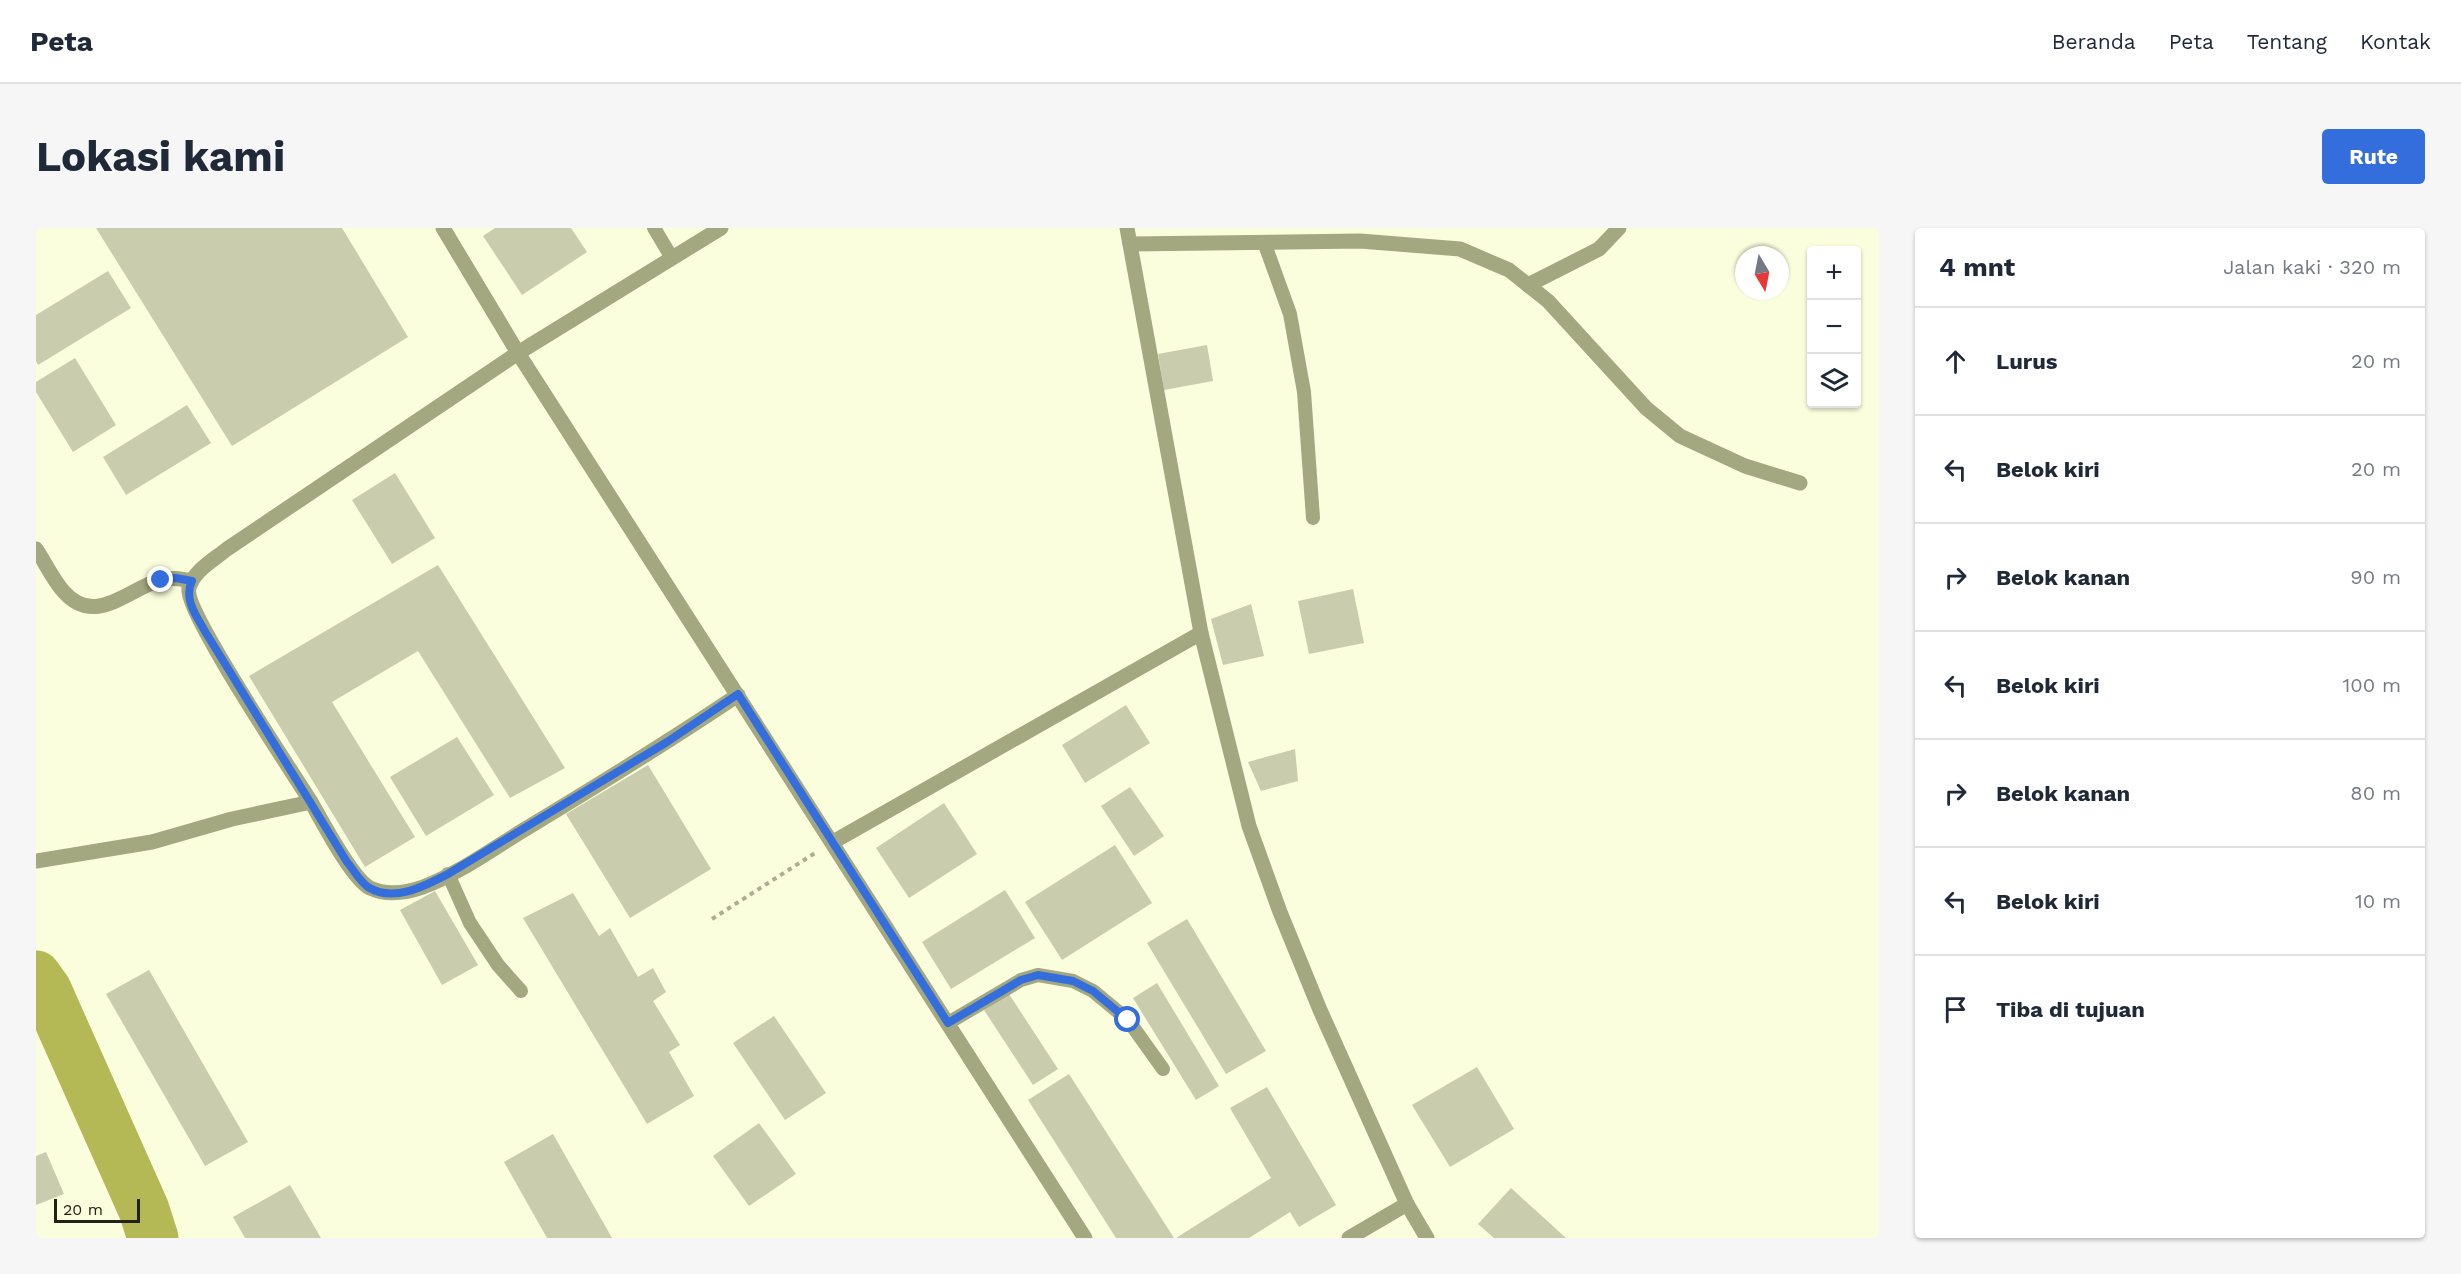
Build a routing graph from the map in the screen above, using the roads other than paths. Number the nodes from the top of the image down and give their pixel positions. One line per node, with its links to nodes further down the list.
1 (443, 228): 10 (street)
2 (654, 228): 8 (lane)
3 (721, 228): 8 (street)
4 (1127, 228): 7 (street)
5 (1619, 228): 9 (street)
6 (1264, 242): 7 (street); 9 (street); 12 (lane)
7 (1130, 244): 15 (street)
8 (672, 258): 10 (street)
9 (1528, 285): 11 (street)
10 (518, 353): 14 (street); 16 (street)
11 (1800, 483)
12 (1313, 518)
13 (36, 549): 14 (street)
14 (192, 581): 17 (street)
15 (1201, 633): 18 (street); 24 (street)
16 (738, 694): 18 (street); 20 (street)
17 (311, 802): 19 (street); 20 (street)
18 (833, 842): 22 (street)
19 (36, 861)
20 (448, 874): 21 (lane)
21 (521, 991)
22 (948, 1023): 23 (lane); 25 (street)
23 (1163, 1069)
24 (1407, 1204): 26 (street); 27 (street)
25 (1086, 1238)
26 (1348, 1238)
27 (1427, 1238)

